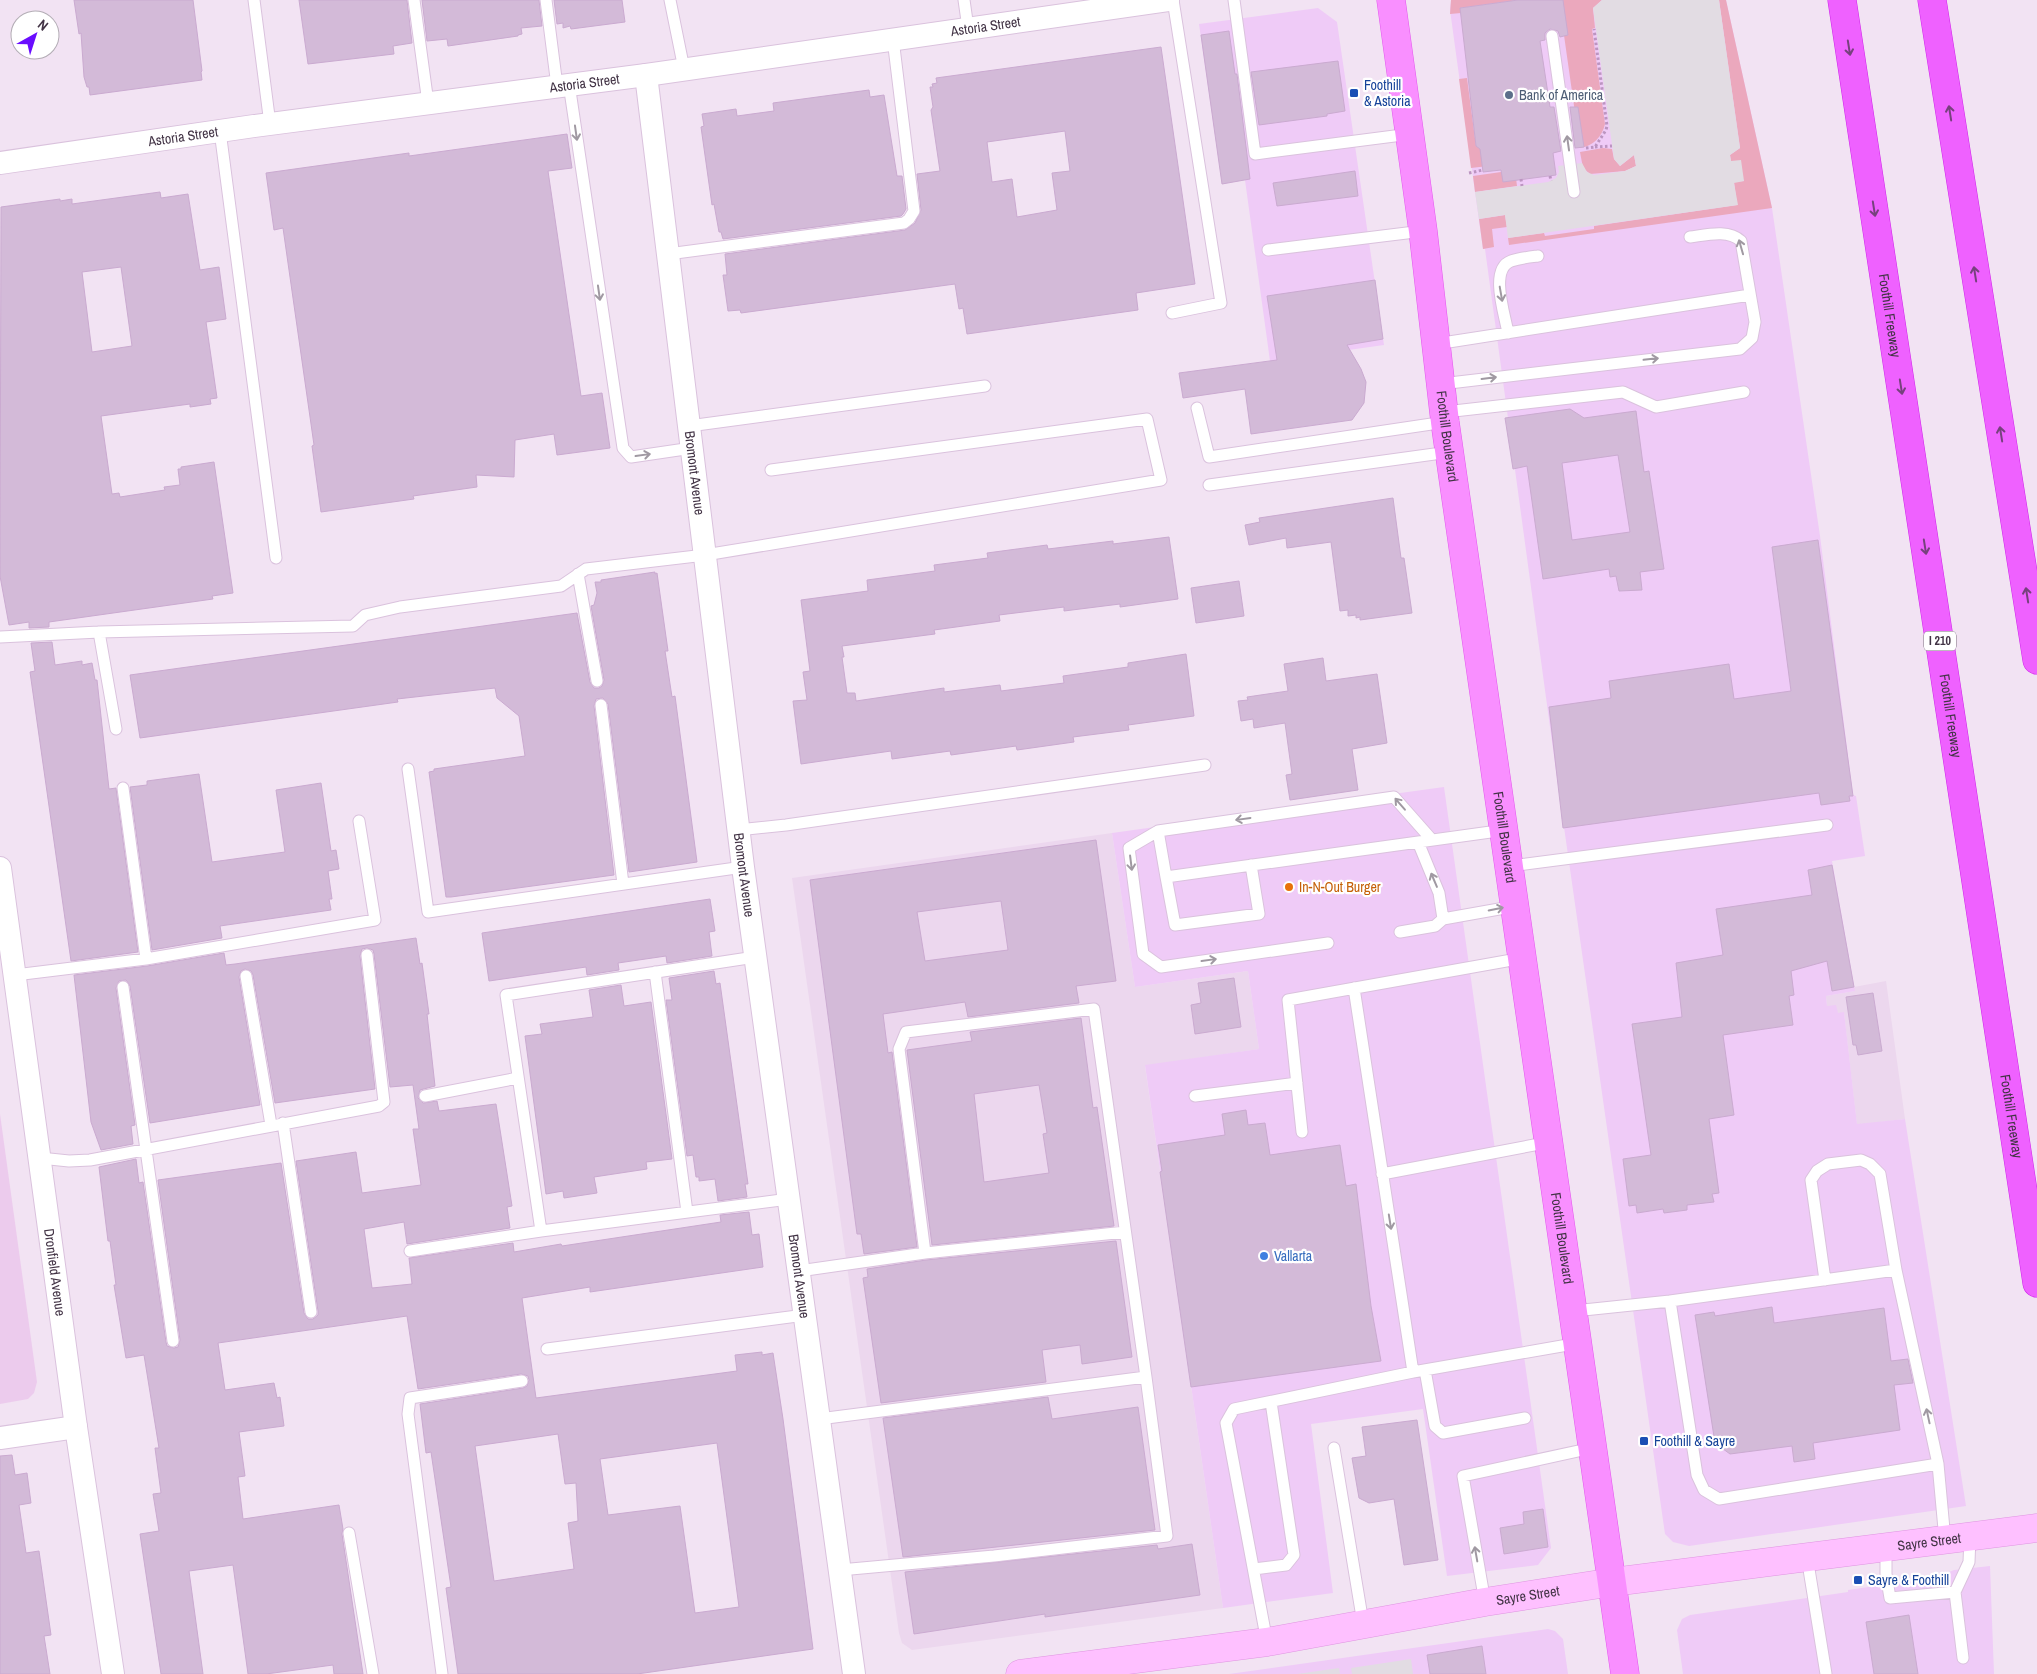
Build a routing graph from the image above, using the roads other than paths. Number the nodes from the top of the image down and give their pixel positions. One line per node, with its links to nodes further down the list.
1 (254, 0): 19 (lane)
2 (414, 0): 18 (lane)
3 (546, 0): 17 (lane)
4 (670, 0): 15 (lane)
5 (964, 0): 12 (lane)
6 (1168, 0): 12 (street, Astoria Street)
7 (1173, 0): 30 (lane)
8 (1234, 0): 21 (lane)
9 (1391, 0): 21 (main road, Foothill Boulevard)
10 (1842, 0): 101 (highway, Foothill Freeway / I 210, one-way to 101)
11 (1932, 0): 48 (highway, one-way to 11)
12 (968, 28): 14 (street, Astoria Street)
13 (1552, 36): 23 (lane, one-way to 13)
14 (893, 39): 15 (street, Astoria Street); 27 (lane)
15 (684, 69): 16 (street, Astoria Street)
16 (646, 74): 17 (street, Astoria Street); 27 (street, Bromont Avenue)
17 (563, 85): 18 (street, Astoria Street); 39 (lane, one-way to 39)
18 (428, 103): 19 (street, Astoria Street)
19 (270, 124): 20 (street, Astoria Street)
20 (220, 131): 22 (street, Astoria Street); 44 (lane)
21 (1410, 134): 24 (main road, Foothill Boulevard)
22 (0, 163)
23 (1574, 192)
24 (1423, 231): 26 (lane); 32 (main road, Foothill Boulevard)
25 (1690, 237): 29 (lane, one-way to 25)
26 (1268, 250)
27 (668, 254): 38 (street, Bromont Avenue)
28 (1538, 256): 31 (lane, one-way to 31)
29 (1750, 295): 31 (lane); 33 (lane, one-way to 29)
30 (1172, 312)
31 (1508, 333): 32 (lane)
32 (1435, 344): 33 (main road, Foothill Boulevard)
33 (1441, 384): 37 (main road, Foothill Boulevard)
34 (985, 386): 38 (lane)
35 (1744, 392): 37 (lane)
36 (1197, 408): 37 (lane)
37 (1445, 417): 40 (main road, Foothill Boulevard)
38 (689, 426): 39 (street, Bromont Avenue)
39 (692, 448): 43 (street, Bromont Avenue)
40 (1449, 452): 42 (lane); 58 (main road, Foothill Boulevard)
41 (771, 470): 43 (lane)
42 (1209, 485)
43 (705, 555): 45 (lane); 57 (street, Bromont Avenue)
44 (276, 558)
45 (578, 574): 46 (lane); 49 (lane)
46 (100, 632): 47 (lane); 51 (lane)
47 (0, 637)
48 (2037, 660)
49 (597, 681)
50 (601, 705): 67 (lane)
51 (116, 729)
52 (1205, 765): 57 (lane)
53 (408, 769): 67 (lane)
54 (123, 788): 75 (lane)
55 (359, 821): 75 (lane)
56 (1827, 825): 63 (lane)
57 (738, 830): 64 (street, Bromont Avenue)
58 (1505, 830): 60 (lane); 63 (main road, Foothill Boulevard)
59 (1158, 831): 60 (lane, one-way to 59); 66 (lane); 71 (lane, one-way to 71)
60 (1432, 840): 61 (lane)
61 (1418, 842): 62 (lane); 69 (lane, one-way to 61)
62 (1251, 865): 66 (lane); 66 (lane)
63 (1510, 866): 68 (main road, Foothill Boulevard)
64 (743, 867): 67 (lane); 73 (street, Bromont Avenue)
65 (0, 868): 77 (street, Dronfield Avenue)
66 (1166, 877)
67 (623, 884)
68 (1516, 906): 69 (lane, one-way to 68); 74 (main road, Foothill Boulevard)
69 (1443, 919): 70 (lane)
70 (1400, 932)
71 (1328, 942)
72 (367, 955): 85 (lane)
73 (755, 957): 76 (lane); 92 (street, Bromont Avenue)
74 (1523, 958): 80 (lane); 88 (main road, Foothill Boulevard)
75 (146, 959): 77 (lane)
76 (655, 972): 81 (lane); 93 (lane)
77 (15, 975): 90 (street, Dronfield Avenue)
78 (246, 976): 86 (lane)
79 (123, 987): 89 (lane)
80 (1354, 988): 82 (lane); 91 (lane)
81 (518, 1078): 83 (lane); 94 (lane)
82 (1296, 1083): 84 (lane); 87 (lane)
83 (425, 1096)
84 (1194, 1096)
85 (283, 1123): 86 (lane); 104 (lane)
86 (271, 1125): 89 (lane)
87 (1302, 1132)
88 (1550, 1142): 91 (lane); 103 (main road, Foothill Boulevard)
89 (147, 1150): 90 (lane); 106 (lane)
90 (40, 1158): 116 (street, Dronfield Avenue)
91 (1382, 1174): 110 (lane, one-way to 110)
92 (788, 1198): 93 (lane); 99 (street, Bromont Avenue)
93 (687, 1212): 94 (lane)
94 (540, 1231): 96 (lane)
95 (1125, 1232): 97 (lane); 97 (lane); 111 (lane)
96 (410, 1251)
97 (925, 1253): 99 (lane)
98 (1896, 1270): 100 (lane); 100 (lane); 120 (lane, one-way to 98)
99 (799, 1271): 105 (street, Bromont Avenue)
100 (1825, 1280): 102 (lane)
101 (2037, 1283)
102 (1670, 1301): 103 (lane); 120 (lane)
103 (1574, 1311): 107 (main road, Foothill Boulevard)
104 (311, 1312)
105 (805, 1315): 108 (lane); 115 (street, Bromont Avenue)
106 (173, 1341)
107 (1579, 1343): 109 (lane); 119 (main road, Foothill Boulevard)
108 (547, 1350)
109 (1425, 1370): 110 (lane); 114 (lane)
110 (1413, 1372): 113 (lane)
111 (1146, 1377): 115 (lane); 127 (lane)
112 (522, 1381): 136 (lane)
113 (1270, 1402): 126 (lane); 126 (lane)
114 (1525, 1418)
115 (819, 1419): 127 (street, Bromont Avenue)
116 (76, 1427): 117 (street); 134 (street, Dronfield Avenue)
117 (0, 1438)
118 (1334, 1448): 131 (lane)
119 (1594, 1448): 128 (main road, Foothill Boulevard); 130 (lane, one-way to 119)
120 (1938, 1464): 123 (lane)
121 (2025, 1530): 123 (street, Sayre Street)
122 (349, 1533): 135 (lane)
123 (1958, 1539): 124 (street, Sayre Street); 129 (lane)
124 (1886, 1548): 125 (street, Sayre Street); 129 (lane)
125 (1807, 1557): 128 (street, Sayre Street); 140 (lane)
126 (1254, 1569): 132 (lane)
127 (840, 1570): 137 (street, Bromont Avenue)
128 (1613, 1582): 130 (street, Sayre Street); 139 (main road, Foothill Boulevard)
129 (1955, 1592): 133 (lane)
130 (1485, 1602): 131 (street, Sayre Street)
131 (1363, 1623): 132 (street, Sayre Street)
132 (1267, 1642): 138 (street, Sayre Street)
133 (1963, 1658)
134 (113, 1674)
135 (373, 1674)
136 (442, 1674)
137 (854, 1674)
138 (1020, 1674)
139 (1626, 1674)
140 (1826, 1674)

